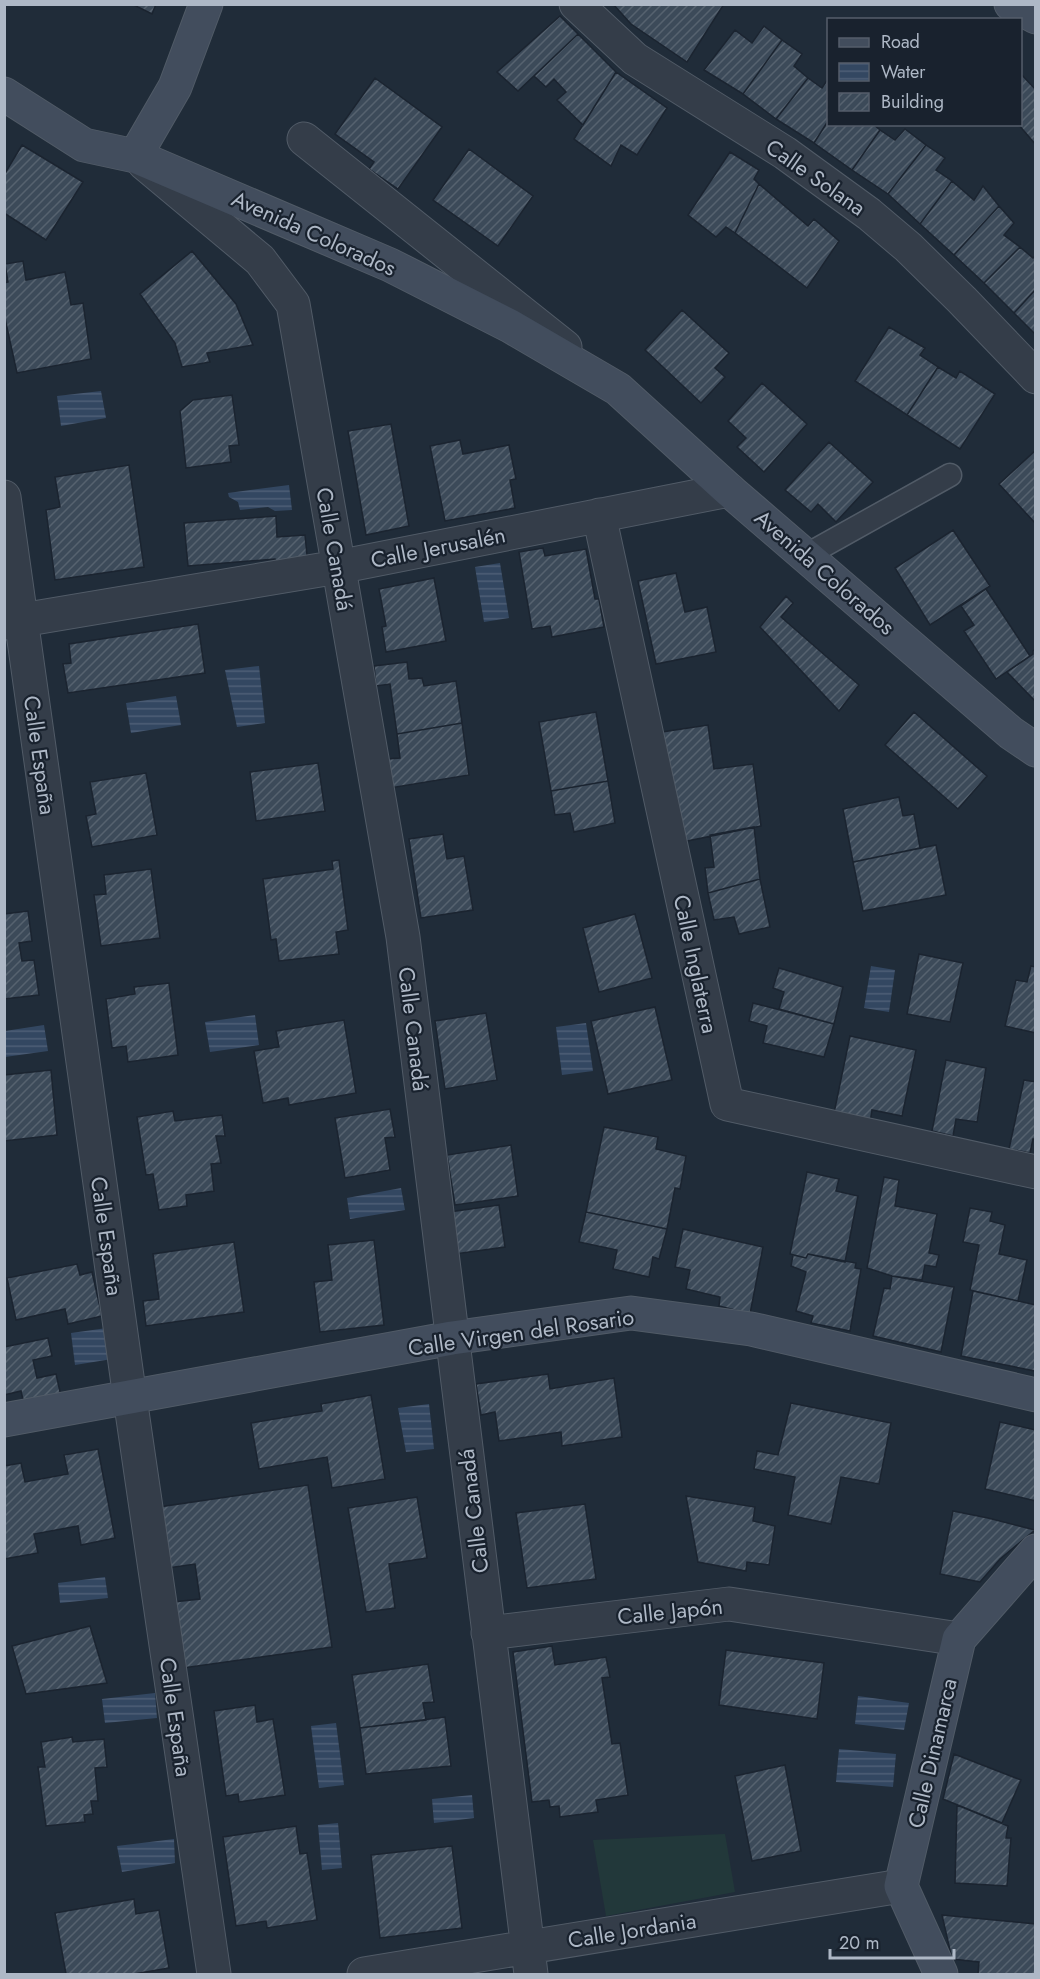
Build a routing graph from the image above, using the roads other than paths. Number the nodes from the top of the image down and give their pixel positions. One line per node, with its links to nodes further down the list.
1 (206, 4): 7 (street)
2 (576, 4): 8 (street, Calle Solana)
3 (1011, 4): 4 (street)
4 (1035, 17)
5 (4, 94): 7 (street, Avenida Colorados)
6 (304, 139): 9 (street, Avenida Colorados)
7 (135, 156): 9 (street, Avenida Colorados); 15 (street, Calle Canadá)
8 (1035, 377)
9 (618, 389): 11 (street, Avenida Colorados)
10 (950, 475): 14 (lane)
11 (729, 490): 13 (street, Calle Jerusalén); 14 (street, Avenida Colorados)
12 (4, 497): 16 (street, Calle España)
13 (599, 515): 15 (street, Calle Jerusalén); 18 (street, Calle Inglaterra)
14 (805, 556): 17 (street, Avenida Colorados)
15 (338, 567): 16 (street, Calle Jerusalén); 19 (street, Calle Canadá)
16 (13, 622): 21 (street, Calle España)
17 (1035, 750)
18 (1035, 1172)
19 (452, 1338): 20 (street, Calle Virgen del Rosario); 21 (street, Calle Virgen del Rosario); 24 (street, Calle Canadá)
20 (1035, 1395)
21 (130, 1398): 22 (street, Calle Virgen del Rosario); 28 (street, Calle España)
22 (4, 1420)
23 (1035, 1551): 25 (street, Calle Dinamarca)
24 (488, 1633): 25 (street, Calle Japón); 27 (street, Calle Canadá)
25 (959, 1639): 26 (street, Calle Dinamarca)
26 (901, 1886): 27 (street, Calle Jordania); 30 (street)
27 (529, 1961): 29 (street, Calle Jordania)
28 (214, 1974)
29 (364, 1974)
30 (941, 1974)

